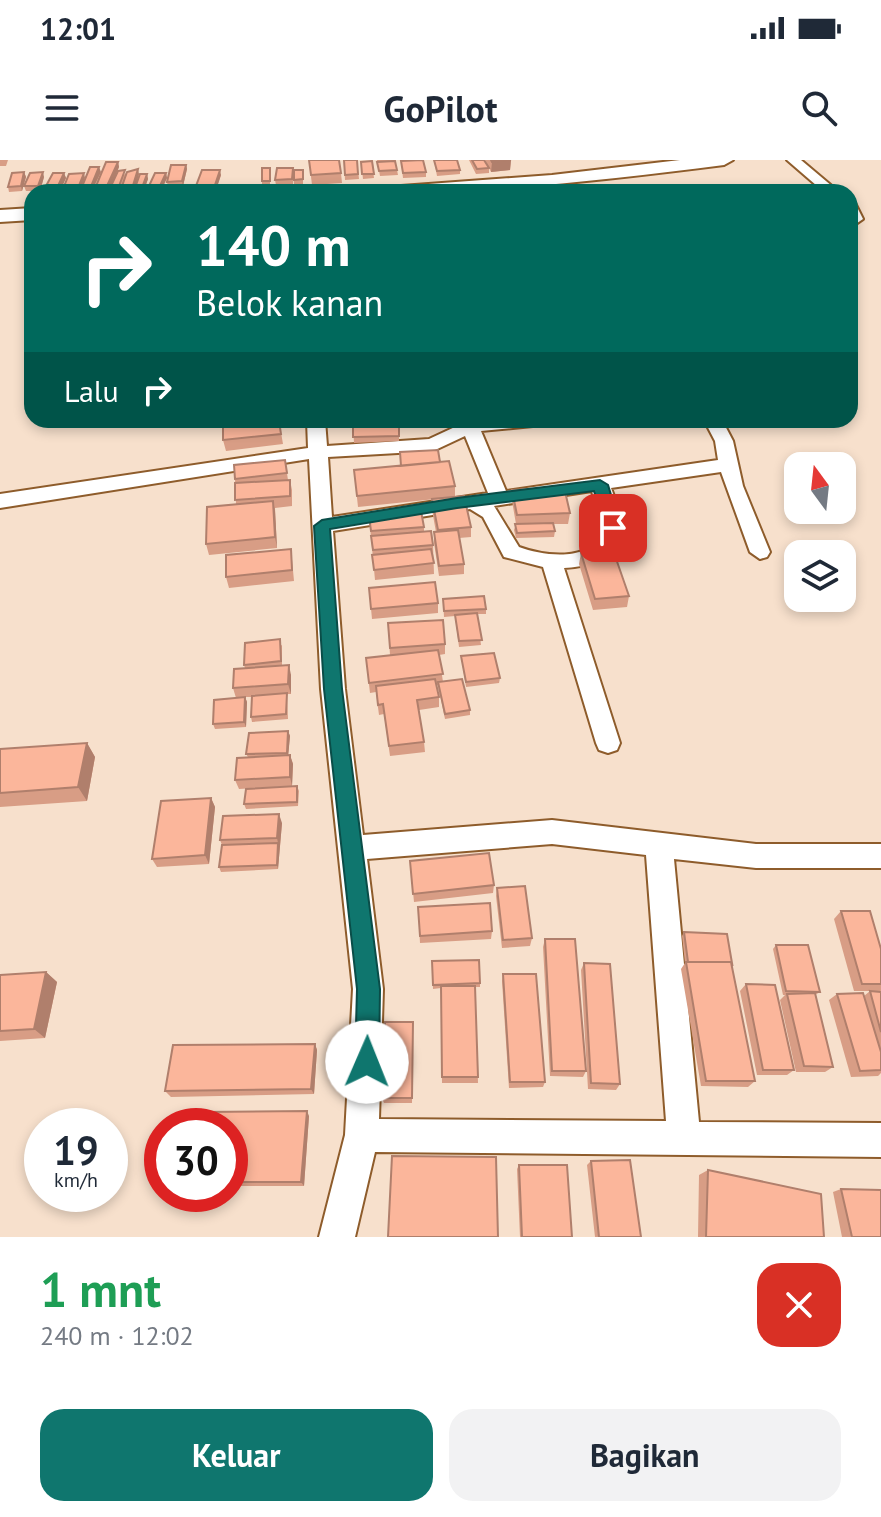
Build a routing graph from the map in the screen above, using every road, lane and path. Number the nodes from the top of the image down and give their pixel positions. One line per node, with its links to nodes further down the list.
1 (724, 160): 3 (main road)
2 (793, 160): 4 (street)
3 (511, 184)
4 (822, 184)
5 (24, 214): 6 (main road)
6 (0, 216)
7 (316, 428): 11 (street)
8 (466, 428): 11 (street)
9 (471, 428): 14 (street)
10 (717, 428): 12 (street)
11 (318, 452): 15 (street); 17 (street)
12 (728, 465): 13 (street); 18 (street)
13 (600, 485): 14 (street); 19 (street)
14 (499, 497): 16 (street)
15 (0, 501)
16 (473, 502): 17 (street); 19 (street)
17 (322, 526): 22 (street)
18 (760, 552)
19 (552, 563): 20 (street)
20 (608, 743)
21 (659, 844): 22 (street); 23 (street); 25 (street)
22 (351, 848): 24 (street)
23 (881, 856)
24 (362, 1135): 25 (street); 27 (street)
25 (684, 1137): 26 (street)
26 (881, 1140)
27 (337, 1237)

